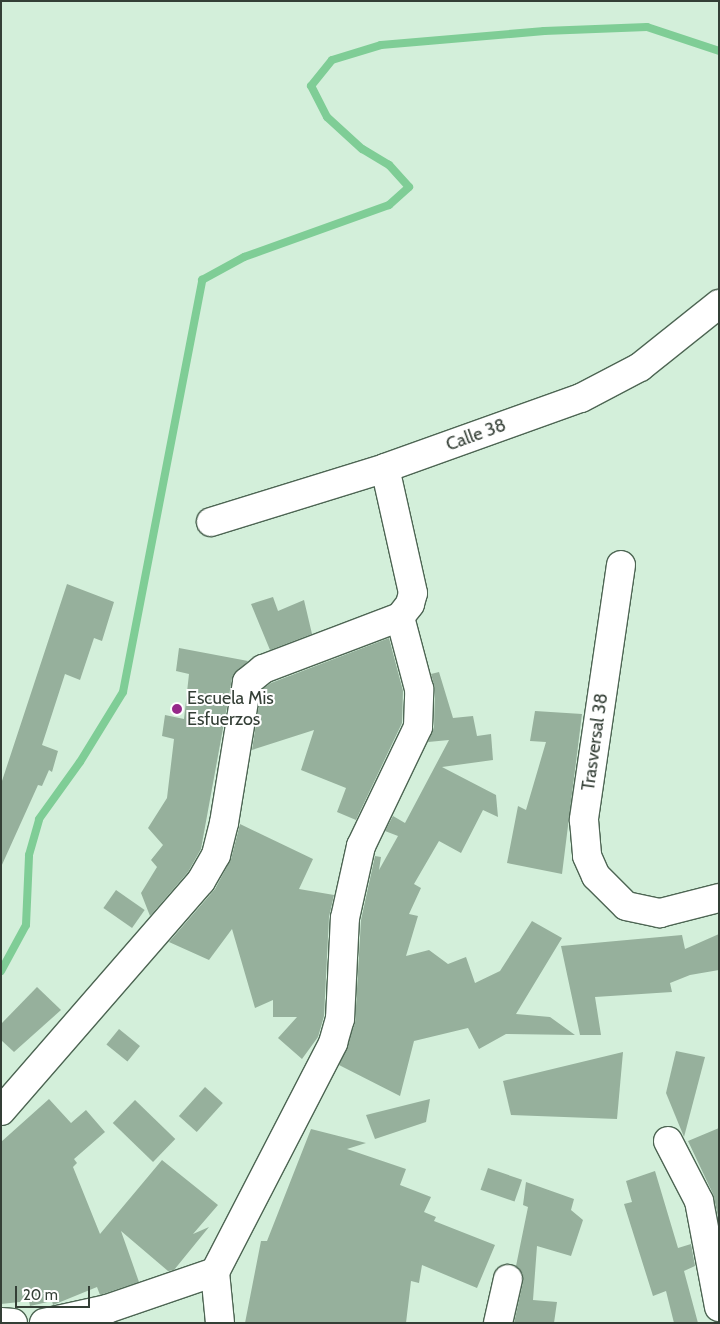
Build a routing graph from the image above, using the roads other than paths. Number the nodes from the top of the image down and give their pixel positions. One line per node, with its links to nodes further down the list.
1 (719, 304): 2 (street, Calle 38)
2 (385, 468): 3 (street, Calle 38); 5 (street)
3 (212, 522)
4 (621, 565): 6 (street, Trasversal 38)
5 (400, 617): 7 (street); 9 (street)
6 (719, 898)
7 (1, 1111)
8 (668, 1141): 11 (street)
9 (215, 1272): 14 (street); 15 (street)
10 (508, 1279): 16 (street)
11 (719, 1307)
12 (1, 1322): 13 (street)
13 (13, 1323)
14 (44, 1323)
15 (220, 1323)
16 (498, 1323)

